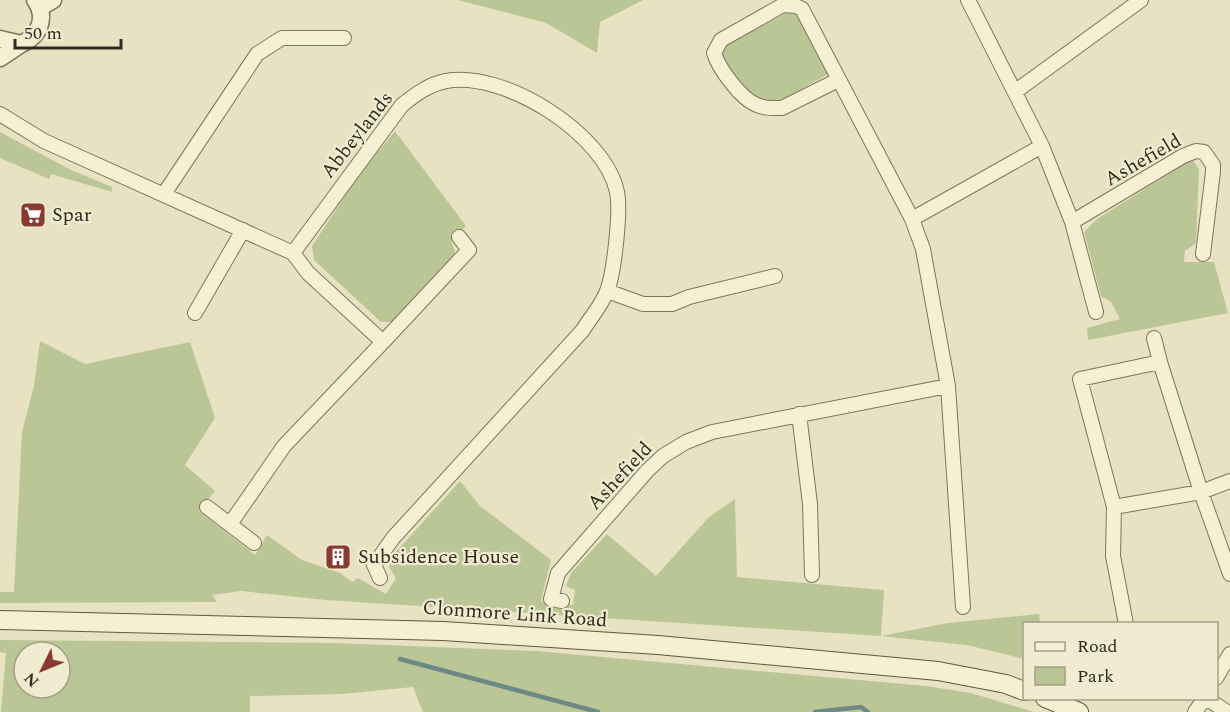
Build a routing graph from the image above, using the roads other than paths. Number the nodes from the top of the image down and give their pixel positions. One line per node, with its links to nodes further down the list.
1 (968, 0): 9 (street)
2 (1141, 0): 9 (street)
3 (42, 3): 6 (street)
4 (344, 38): 12 (street)
5 (0, 39): 6 (street)
6 (21, 44): 7 (street)
7 (0, 58)
8 (838, 80): 8 (street); 13 (street)
9 (1016, 91): 11 (street)
10 (0, 114): 12 (street)
11 (1042, 146): 13 (street); 14 (street)
12 (164, 194): 15 (street)
13 (912, 219): 26 (street)
14 (1072, 222): 18 (street, Ashefield); 21 (street)
15 (243, 230): 17 (street); 22 (street)
16 (459, 237): 24 (street)
17 (293, 253): 20 (street, Abbeylands); 24 (street)
18 (1203, 254)
19 (775, 276): 20 (street)
20 (608, 291): 36 (street, Abbeylands)
21 (1096, 312)
22 (195, 313)
23 (1154, 338): 25 (street)
24 (383, 342): 32 (street)
25 (1160, 362): 29 (street); 31 (street)
26 (948, 386): 27 (street, Ashefield); 38 (street)
27 (799, 414): 35 (street); 37 (street, Ashefield)
28 (1230, 481): 29 (street)
29 (1201, 492): 31 (street); 34 (street)
30 (207, 507): 32 (street)
31 (1114, 507): 40 (street)
32 (230, 524): 33 (street)
33 (254, 543)
34 (1230, 574)
35 (812, 575)
36 (380, 578)
37 (562, 601)
38 (963, 607)
39 (0, 620): 43 (main road, Clonmore Link Road)
40 (1126, 622)
41 (1230, 654): 42 (street)
42 (1218, 675)
43 (1023, 691)
44 (1048, 700): 47 (main road)
45 (1204, 700): 48 (street)
46 (1207, 700): 49 (street)
47 (1079, 712)
48 (1195, 712)
49 (1227, 712)

